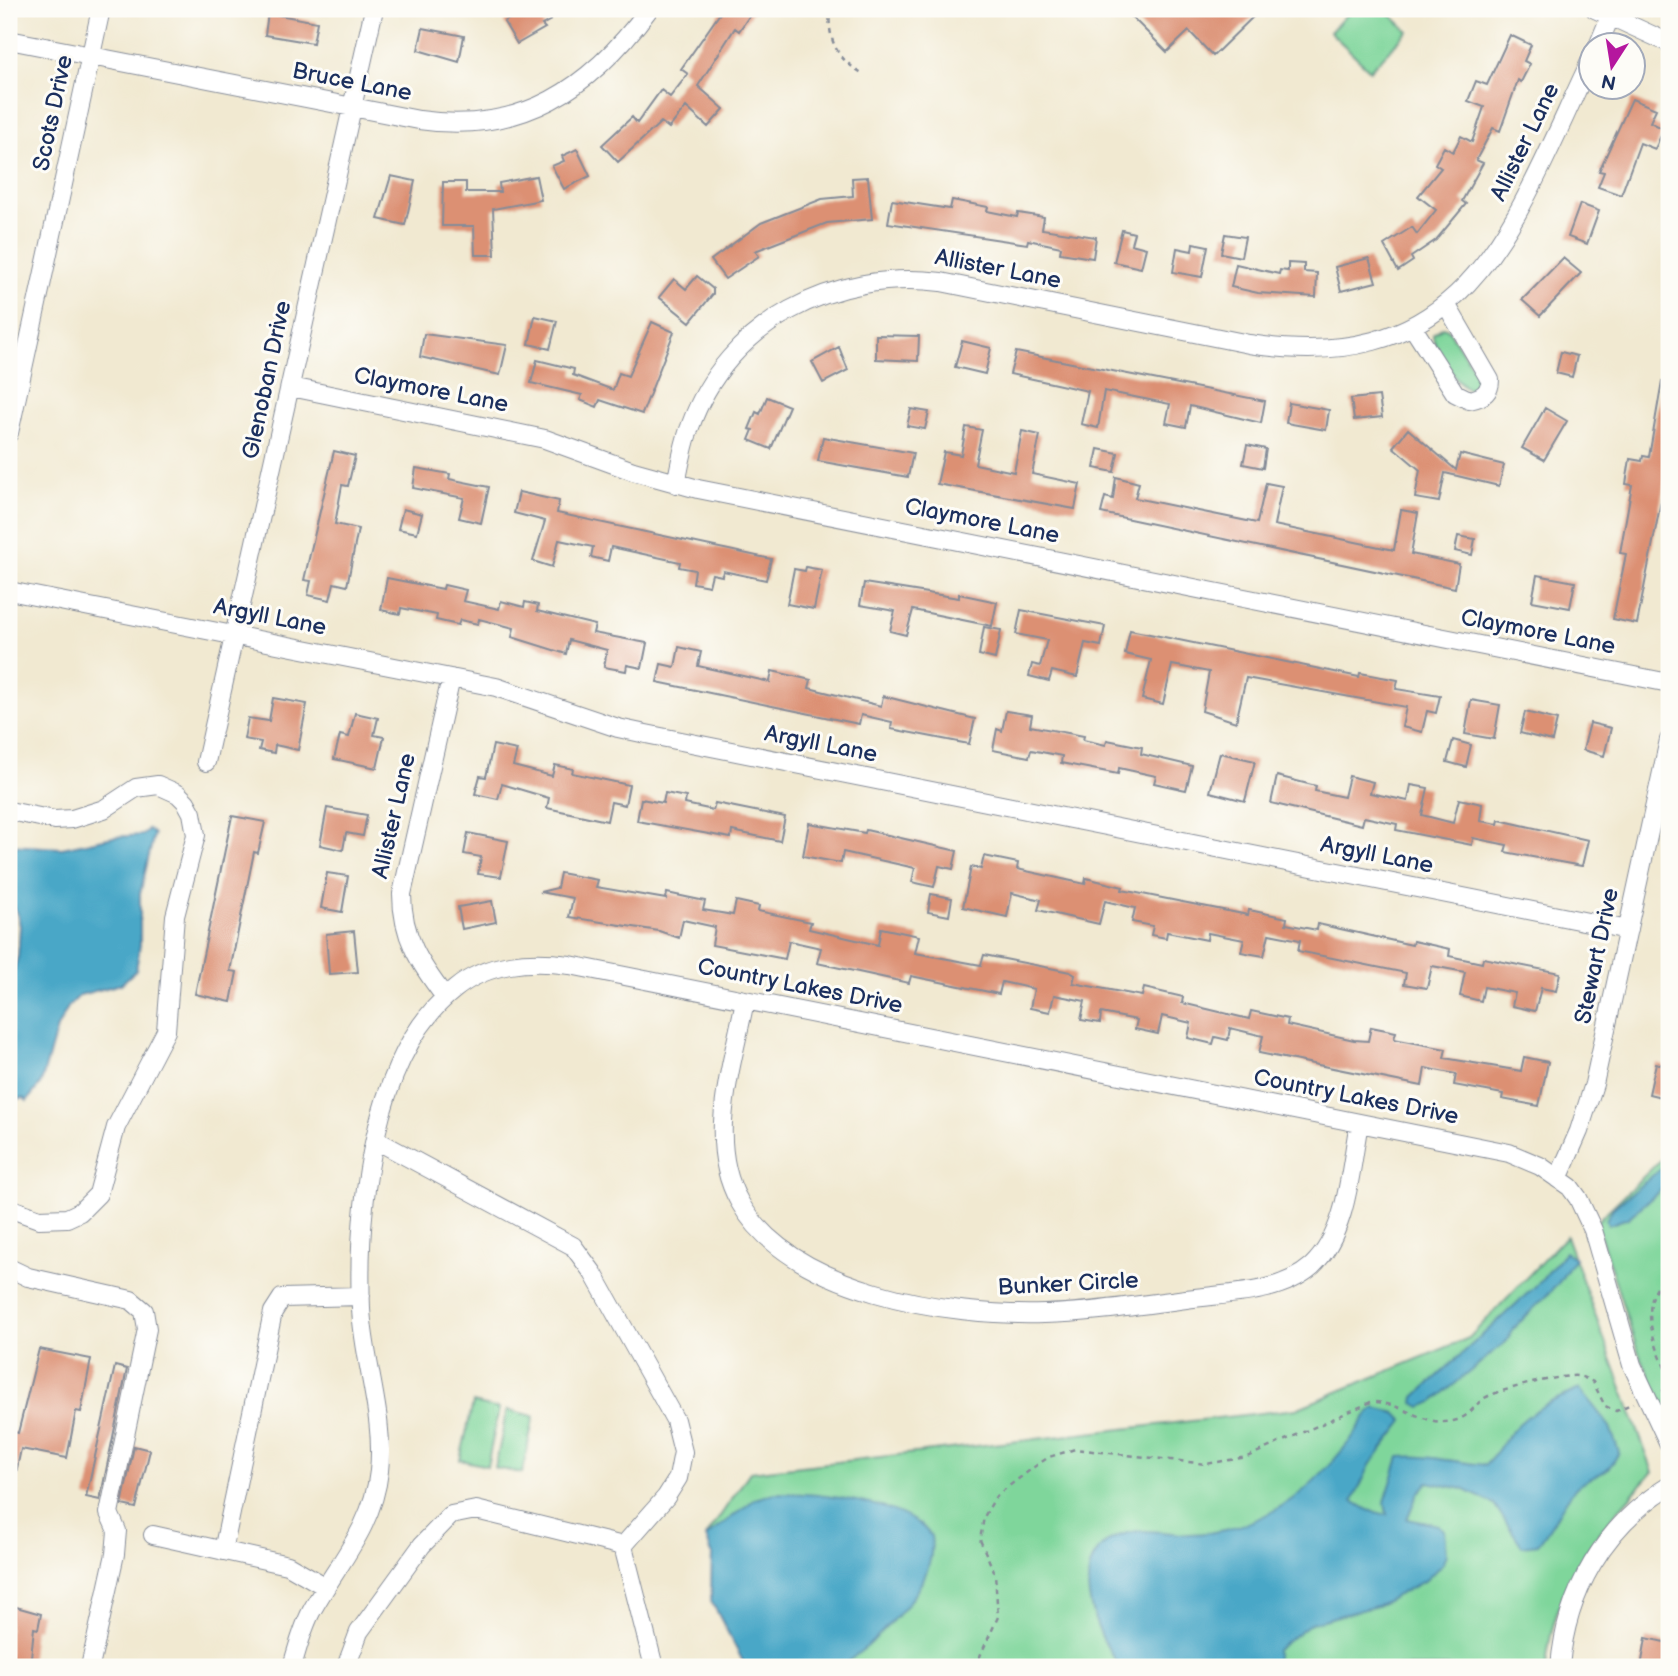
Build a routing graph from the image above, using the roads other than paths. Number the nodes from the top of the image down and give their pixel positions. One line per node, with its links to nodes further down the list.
1 (101, 9): 8 (street, Scots Drive)
2 (374, 9): 10 (street, Glenoban Drive)
3 (649, 9): 10 (street, Bruce Lane)
4 (1602, 13): 5 (street); 7 (street)
5 (1600, 32)
6 (9, 40): 8 (street, Bruce Lane)
7 (1669, 43)
8 (90, 56): 10 (street, Bruce Lane); 14 (street, Scots Drive)
9 (1576, 92): 11 (street, Allister Lane)
10 (352, 107): 13 (street, Glenoban Drive)
11 (1446, 304): 12 (street, Allister Lane); 12 (street)
12 (1412, 326): 15 (street, Allister Lane)
13 (291, 387): 15 (street, Claymore Lane); 17 (street, Glenoban Drive)
14 (9, 433)
15 (676, 484): 19 (street, Claymore Lane)
16 (9, 591): 17 (street, Argyll Lane)
17 (236, 636): 18 (street, Argyll Lane); 21 (street, Glenoban Drive)
18 (451, 678): 23 (street, Argyll Lane); 24 (street, Allister Lane)
19 (1669, 683)
20 (1669, 740): 23 (street, Stewart Drive)
21 (206, 762)
22 (9, 811): 29 (street)
23 (1628, 930): 28 (street, Stewart Drive)
24 (446, 997): 25 (street, Country Lakes Drive); 27 (street, Country Lakes Drive)
25 (745, 1000): 26 (street, Country Lakes Drive); 26 (street, Bunker Circle)
26 (1359, 1123): 28 (street, Country Lakes Drive)
27 (376, 1140): 31 (street, Country Lakes Drive); 35 (street)
28 (1558, 1179): 32 (street, Country Lakes Drive)
29 (9, 1208)
30 (9, 1268): 38 (street)
31 (361, 1296): 36 (street); 37 (street, Country Lakes Drive)
32 (1669, 1444)
33 (1669, 1486): 42 (street)
34 (153, 1535): 36 (street)
35 (623, 1546): 40 (street); 41 (street)
36 (223, 1551): 37 (street)
37 (326, 1587): 39 (street, Country Lakes Drive)
38 (90, 1667)
39 (292, 1667)
40 (346, 1667)
41 (654, 1667)
42 (1560, 1667)

